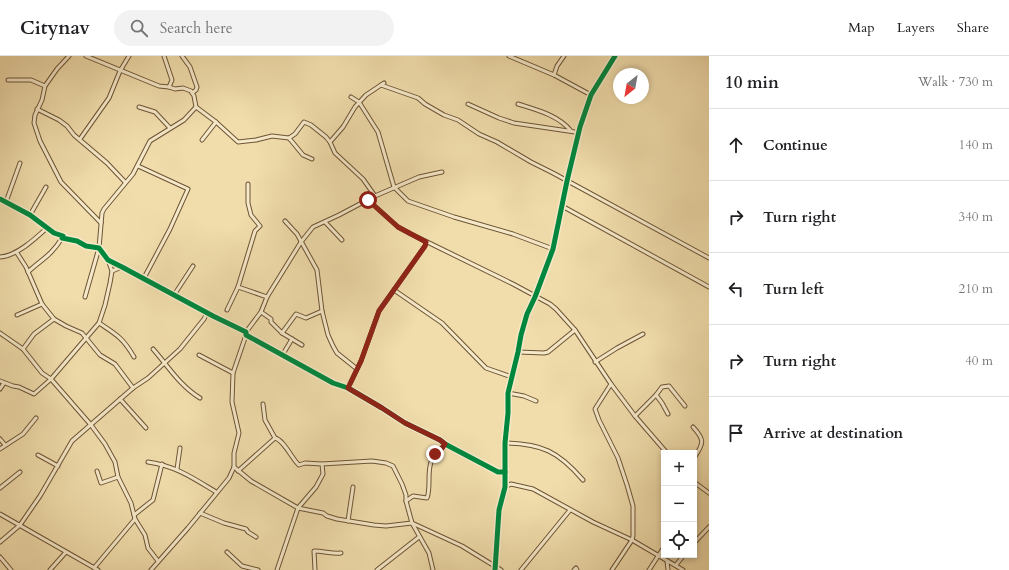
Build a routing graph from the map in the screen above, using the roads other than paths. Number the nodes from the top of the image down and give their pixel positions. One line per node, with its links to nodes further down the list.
1 (69, 56): 12 (street)
2 (86, 56): 9 (street)
3 (129, 56): 9 (street)
4 (164, 56): 13 (street)
5 (182, 56): 14 (street)
6 (509, 56): 10 (street)
7 (564, 56): 10 (street)
8 (614, 56): 15 (street)
9 (120, 71): 13 (street); 28 (street)
10 (554, 75): 15 (street)
11 (8, 80): 12 (street)
12 (45, 86): 22 (street)
13 (169, 87): 14 (street)
14 (192, 93): 21 (street)
15 (591, 95): 24 (street)
16 (351, 97): 17 (street)
17 (359, 102): 30 (street); 36 (street); 40 (street)
18 (468, 104): 26 (street)
19 (518, 104): 26 (street)
20 (139, 107): 25 (street)
21 (196, 107): 23 (street); 25 (street)
22 (37, 109): 28 (street); 49 (street)
23 (216, 122): 27 (street); 29 (street)
24 (580, 127): 26 (street); 31 (street)
25 (170, 128): 34 (street)
26 (573, 132): 31 (street)
27 (289, 138): 30 (street); 32 (street)
28 (80, 139): 37 (street)
29 (202, 140)
30 (330, 142): 41 (street)
31 (576, 142): 36 (street)
32 (312, 159)
33 (20, 163): 44 (street)
34 (138, 166): 37 (street); 65 (street)
35 (442, 172): 40 (street)
36 (567, 181): 45 (street); 59 (street)
37 (125, 182): 49 (street)
38 (248, 184): 67 (street)
39 (46, 187): 46 (street)
40 (394, 187): 41 (street); 56 (street)
41 (375, 196): 43 (street)
42 (0, 199): 44 (street)
43 (368, 200): 48 (street); 54 (street)
44 (6, 202): 46 (street)
45 (562, 206): 56 (street); 66 (street)
46 (30, 215): 50 (street)
47 (284, 221): 53 (street)
48 (325, 222): 52 (street); 53 (street)
49 (102, 223): 55 (street)
50 (48, 227): 51 (street); 57 (street)
51 (62, 238): 55 (street); 64 (street)
52 (342, 240)
53 (301, 242): 72 (street); 75 (street)
54 (426, 242): 68 (street); 70 (street)
55 (99, 248): 60 (street); 71 (street)
56 (553, 249): 70 (street)
57 (17, 253): 58 (street); 64 (street)
58 (0, 257)
59 (709, 258)
60 (108, 260): 62 (street); 63 (street)
61 (193, 266): 69 (street)
62 (122, 267): 63 (street); 65 (street)
63 (112, 271): 82 (street)
64 (28, 272): 73 (street)
65 (144, 278): 69 (street)
66 (708, 286)
67 (238, 287): 72 (street); 74 (street)
68 (394, 290): 99 (street); 101 (street)
69 (174, 295): 77 (street)
70 (536, 296): 83 (street); 93 (street)
71 (85, 297)
72 (267, 297): 76 (street)
73 (42, 304): 78 (street); 80 (street)
74 (228, 310)
75 (322, 311): 85 (street); 99 (street)
76 (261, 312): 85 (street); 86 (street)
77 (207, 313): 79 (street); 81 (street)
78 (17, 315)
79 (213, 316): 81 (street); 86 (street)
80 (54, 318): 88 (street); 91 (street)
81 (204, 319): 98 (street)
82 (99, 323): 88 (street); 96 (street)
83 (575, 330): 93 (street); 97 (street)
84 (0, 332): 91 (street)
85 (282, 332): 89 (street)
86 (246, 333): 94 (street); 100 (street)
87 (643, 334): 97 (street)
88 (86, 338): 102 (street); 106 (street)
89 (292, 339): 90 (street); 94 (street)
90 (302, 345)
91 (22, 349): 102 (street)
92 (153, 349): 98 (street)
93 (518, 352): 101 (street)
94 (283, 354): 107 (street)
95 (199, 355): 100 (street)
96 (134, 358)
97 (595, 362): 105 (street)
98 (165, 363): 106 (street); 111 (street)
99 (357, 369): 107 (street)
100 (233, 372): 136 (street)
101 (512, 377): 109 (street)
102 (51, 379): 104 (street); 119 (street)
103 (0, 381): 104 (street)
104 (4, 383): 108 (street)
105 (611, 384): 117 (street); 163 (street)
106 (133, 388): 112 (street)
107 (348, 388): 125 (street)
108 (0, 389)
109 (508, 393): 113 (street); 124 (street)
110 (656, 395): 115 (street); 116 (street); 117 (street)
111 (200, 398)
112 (120, 399): 119 (street); 121 (street)
113 (536, 401)
114 (263, 404): 122 (street)
115 (685, 406)
116 (668, 414)
117 (635, 416): 129 (street)
118 (36, 418): 126 (street)
119 (91, 425): 135 (street); 142 (street)
120 (693, 427): 130 (street)
121 (146, 428)
122 (275, 438): 134 (street); 139 (street)
123 (0, 439): 126 (street)
124 (505, 443): 141 (street); 143 (street)
125 (445, 444): 141 (street); 150 (street)
126 (5, 445): 128 (street)
127 (180, 448): 137 (street)
128 (0, 449)
129 (664, 450)
130 (697, 453)
131 (38, 455): 135 (street)
132 (148, 462): 133 (street)
133 (162, 464): 137 (street); 155 (street)
134 (322, 464): 150 (street); 151 (street)
135 (58, 466): 159 (street)
136 (234, 467): 139 (street); 148 (street)
137 (177, 469): 148 (street)
138 (97, 471): 142 (street)
139 (238, 471): 151 (street)
140 (20, 472): 147 (street)
141 (505, 472): 146 (street)
142 (118, 476): 155 (street)
143 (583, 480)
144 (697, 484): 149 (street)
145 (353, 487): 157 (street)
146 (505, 487): 152 (street); 176 (street)
147 (0, 488)
148 (216, 492): 153 (street)
149 (709, 493)
150 (406, 501): 158 (street)
151 (298, 508): 157 (street); 183 (street)
152 (570, 510): 163 (street); 189 (street)
153 (200, 513): 162 (street); 173 (street)
154 (0, 514): 159 (street)
155 (134, 515): 156 (street)
156 (135, 519): 173 (street); 177 (street)
157 (348, 521): 158 (street)
158 (412, 523): 161 (street); 176 (street)
159 (20, 525): 165 (street); 166 (street)
160 (709, 527): 164 (street)
161 (419, 536): 185 (street); 186 (street)
162 (256, 537)
163 (632, 540): 170 (street); 192 (street)
164 (697, 540)
165 (0, 542)
166 (66, 552): 177 (street); 179 (street)
167 (227, 552): 182 (street)
168 (661, 552): 170 (street)
169 (341, 553): 184 (street)
170 (658, 556): 174 (street); 193 (street)
171 (0, 557): 178 (street)
172 (682, 558): 175 (street)
173 (158, 561): 181 (street)
174 (667, 561): 175 (street); 194 (street)
175 (676, 565): 195 (street)
176 (495, 566): 187 (street); 188 (street)
177 (94, 568): 180 (street)
178 (11, 570)
179 (50, 570)
180 (98, 570)
181 (151, 570)
182 (258, 570)
183 (276, 570)
184 (315, 570)
185 (377, 570)
186 (433, 570)
187 (495, 570)
188 (501, 570)
189 (520, 570)
190 (574, 570): 191 (street)
191 (577, 570)
192 (612, 570)
193 (649, 570)
194 (668, 570)
195 (684, 570)

